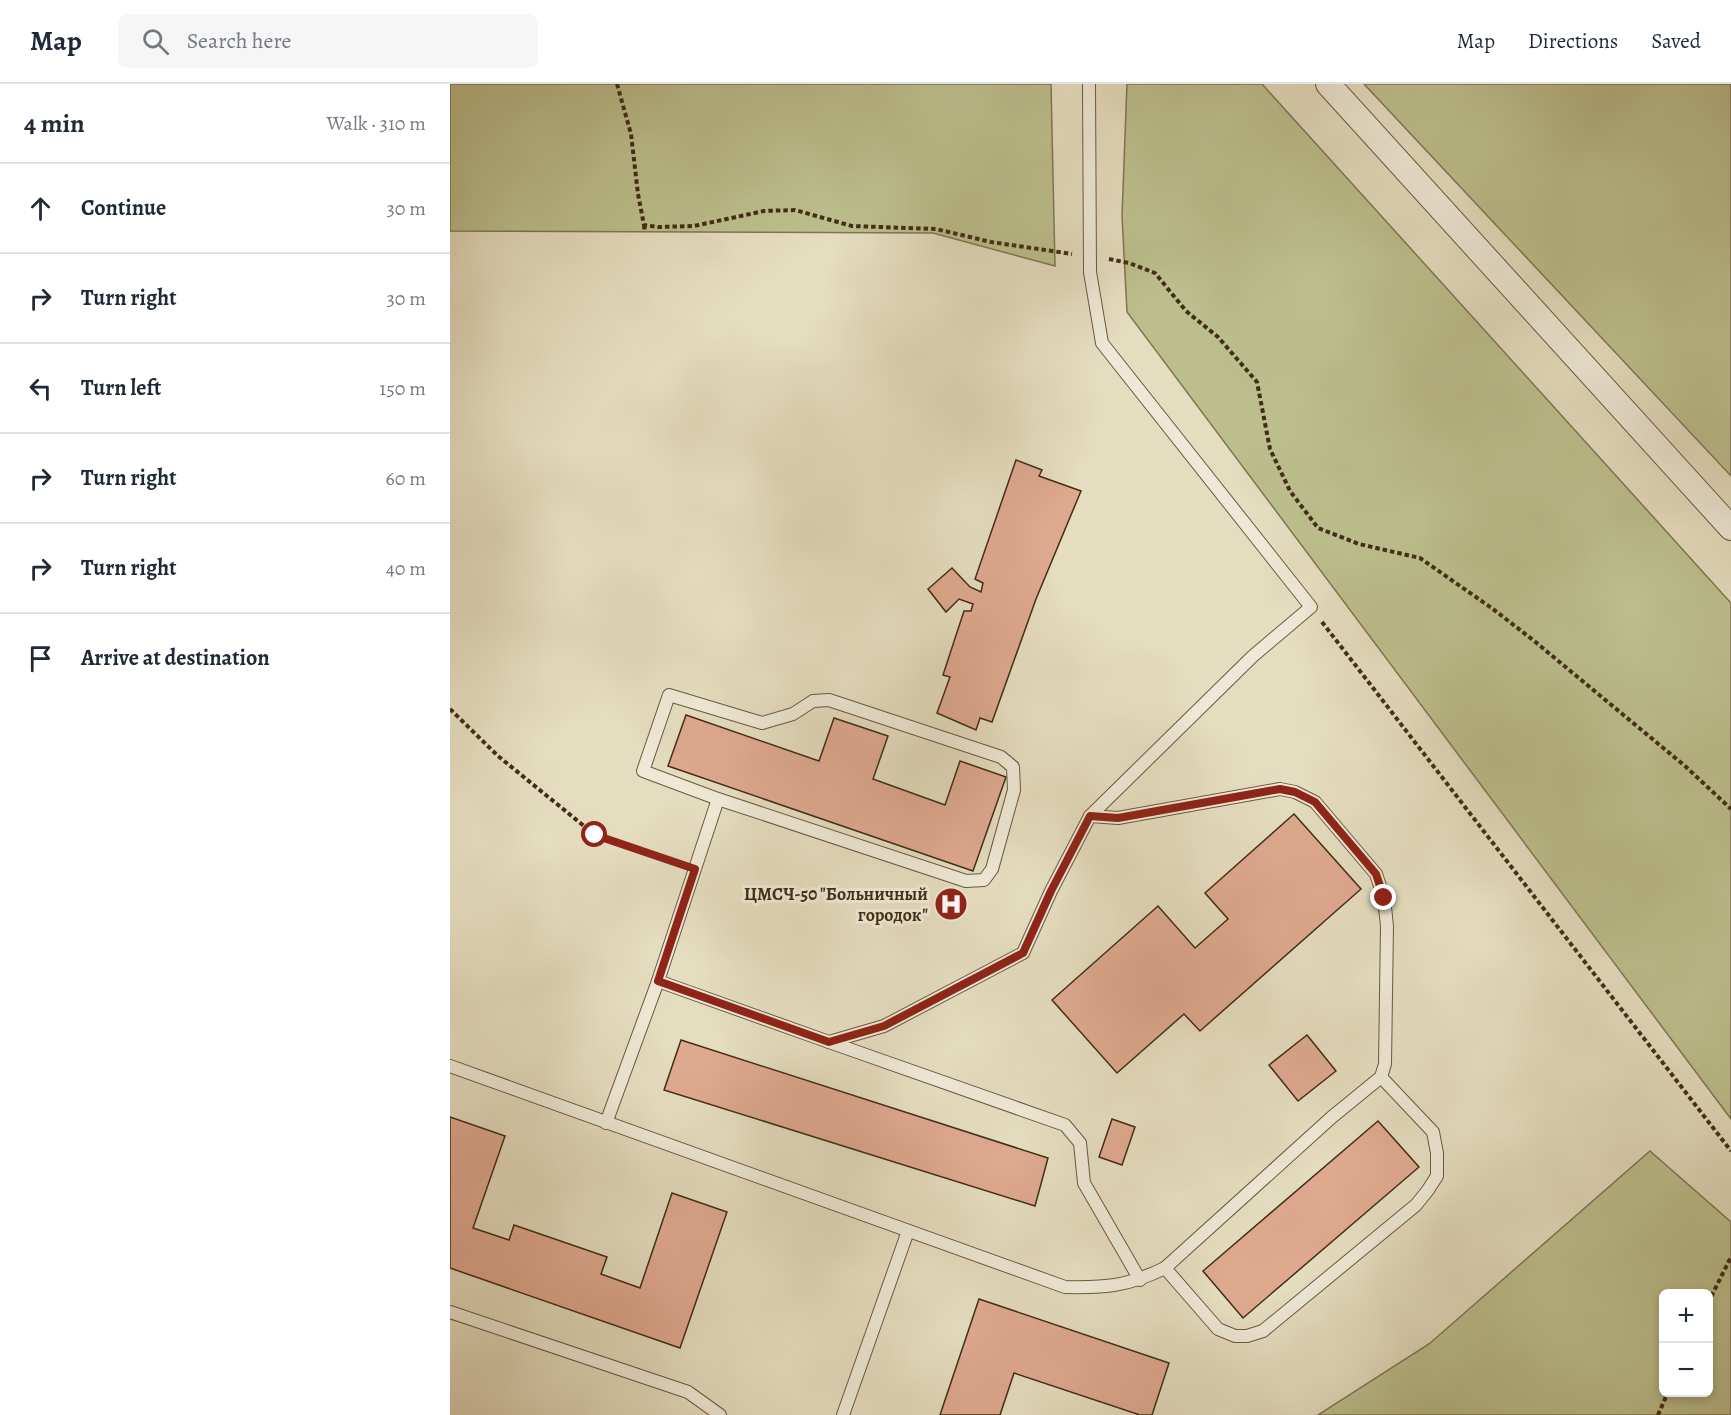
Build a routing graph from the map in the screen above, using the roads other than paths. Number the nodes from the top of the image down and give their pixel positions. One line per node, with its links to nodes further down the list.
1 (1089, 84): 5 (lane)
2 (1328, 84): 3 (street)
3 (1731, 528)
4 (718, 799): 4 (lane); 6 (lane)
5 (1090, 816): 7 (lane); 9 (lane)
6 (658, 981): 7 (lane); 10 (lane)
7 (829, 1042): 13 (lane)
8 (450, 1066): 10 (lane)
9 (1381, 1077): 12 (lane); 12 (lane)
10 (606, 1123): 11 (lane)
11 (908, 1231): 13 (lane); 16 (lane)
12 (1165, 1268): 13 (lane)
13 (1140, 1280)
14 (450, 1312): 15 (lane)
15 (720, 1415)
16 (843, 1415)

